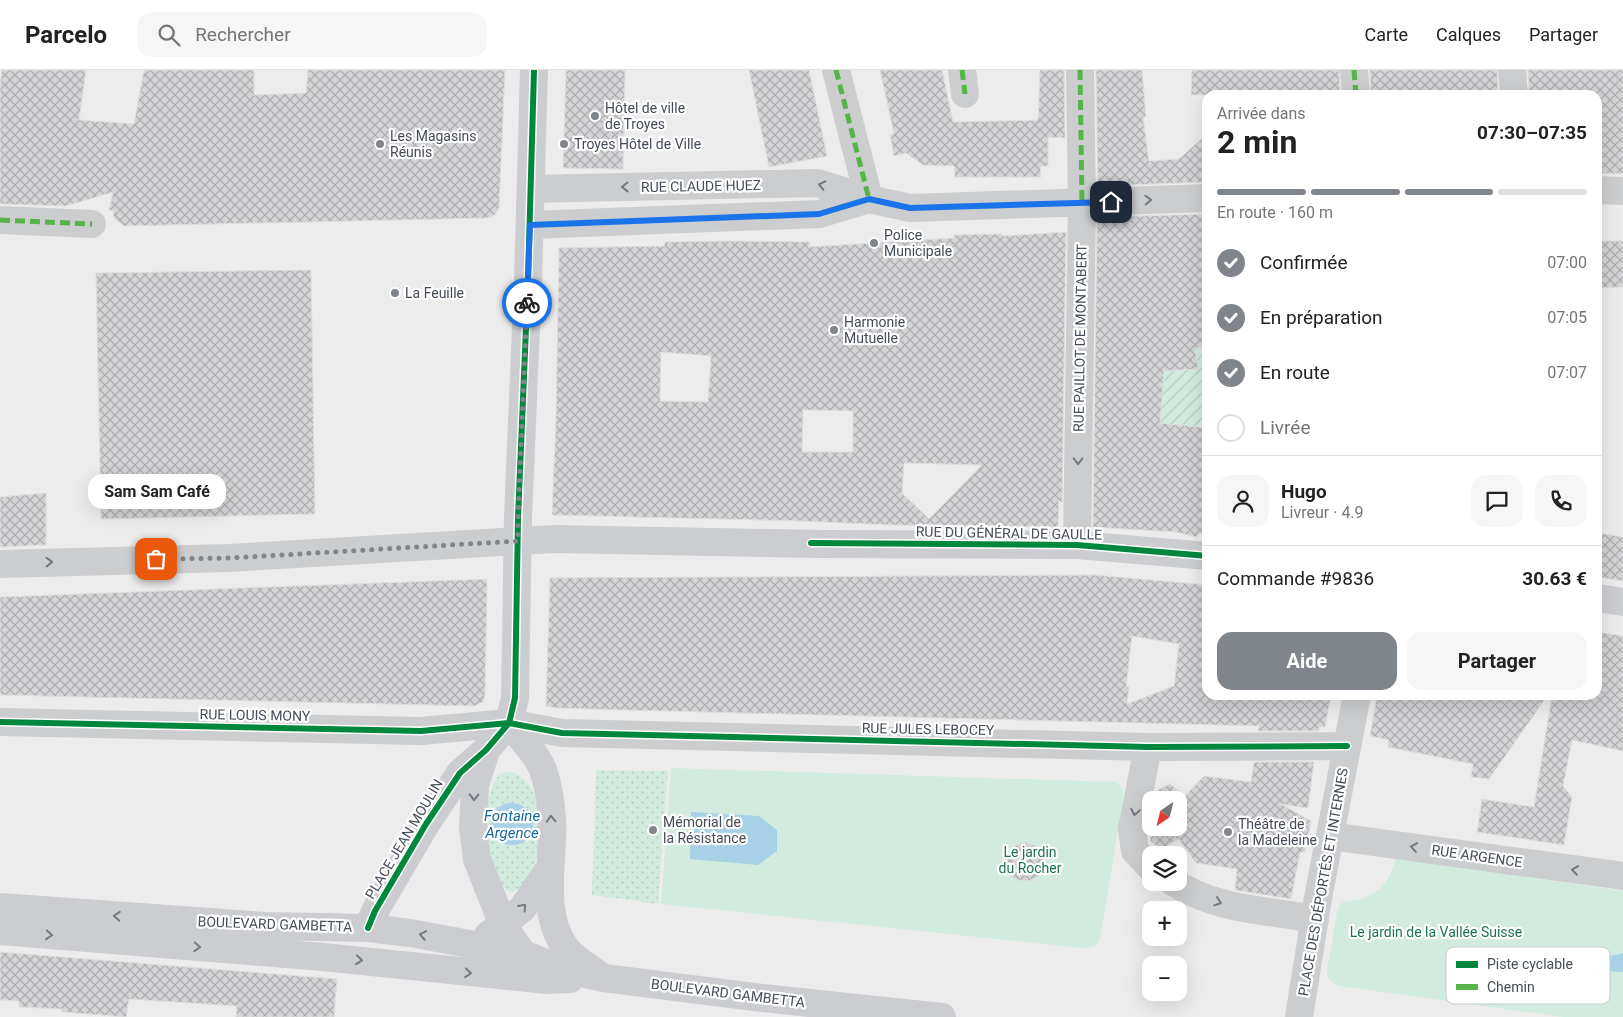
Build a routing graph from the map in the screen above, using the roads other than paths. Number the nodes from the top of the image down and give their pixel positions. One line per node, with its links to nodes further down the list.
1 (534, 70): 8 (street)
2 (836, 70): 12 (street)
3 (1080, 70): 13 (street, RUE PAILLOT DE MONTABERT)
4 (1354, 70): 6 (street)
5 (1512, 70): 7 (street)
6 (1356, 90)
7 (1514, 90)
8 (531, 189): 12 (street, RUE CLAUDE HUEZ, one-way to 8); 16 (street)
9 (1602, 190): 10 (street)
10 (1623, 190)
11 (1202, 198): 13 (street, RUE CLAUDE HUEZ, one-way to 11)
12 (869, 199): 13 (street, RUE CLAUDE HUEZ); 16 (street, RUE CLAUDE HUEZ)
13 (1082, 203): 18 (street, RUE PAILLOT DE MONTABERT, one-way to 18)
14 (0, 220): 15 (street)
15 (92, 224)
16 (530, 225): 17 (street)
17 (518, 541): 18 (street, RUE DU GÉNÉRAL DE GAULLE); 20 (street, RUE DU GÉNÉRAL DE GAULLE, one-way to 17); 25 (street)
18 (1077, 545): 19 (street, RUE DU GÉNÉRAL DE GAULLE)
19 (1202, 555)
20 (0, 564)
21 (1602, 599): 22 (street)
22 (1623, 602)
23 (1356, 700): 26 (street, PLACE DES DÉPORTÉS ET INTERNES)
24 (0, 722): 25 (street, RUE LOUIS MONY)
25 (509, 723): 27 (street, RUE JULES LEBOCEY); 28 (street, PLACE JEAN MOULIN); 31 (street, one-way to 25)
26 (1347, 746): 27 (street, RUE JULES LEBOCEY); 29 (street, PLACE DES DÉPORTÉS ET INTERNES)
27 (1148, 747): 30 (street, one-way to 30)
28 (486, 750): 36 (street, PLACE JEAN MOULIN, one-way to 36); 37 (street, PLACE JEAN MOULIN)
29 (1330, 836): 32 (street, RUE ARGENCE, one-way to 29); 35 (street, PLACE DES DÉPORTÉS ET INTERNES)
30 (1142, 858)
31 (550, 868): 36 (street, one-way to 31); 42 (street)
32 (1623, 876)
33 (1187, 891): 35 (street, one-way to 35)
34 (0, 907): 37 (street, BOULEVARD GAMBETTA, one-way to 34)
35 (1315, 919): 46 (street, PLACE DES DÉPORTÉS ET INTERNES)
36 (503, 925): 39 (street); 40 (street, PLACE JEAN MOULIN)
37 (368, 928): 39 (street, BOULEVARD GAMBETTA, one-way to 37)
38 (0, 931): 41 (street, BOULEVARD GAMBETTA, one-way to 41)
39 (469, 944): 40 (street, BOULEVARD GAMBETTA); 41 (street)
40 (523, 954): 42 (street, BOULEVARD GAMBETTA); 43 (street, PLACE JEAN MOULIN)
41 (402, 964): 43 (street, BOULEVARD GAMBETTA, one-way to 43)
42 (604, 978): 43 (street, BOULEVARD GAMBETTA); 44 (street, BOULEVARD GAMBETTA)
43 (548, 980)
44 (805, 1010): 45 (street, BOULEVARD GAMBETTA)
45 (942, 1017)
46 (1299, 1017)

